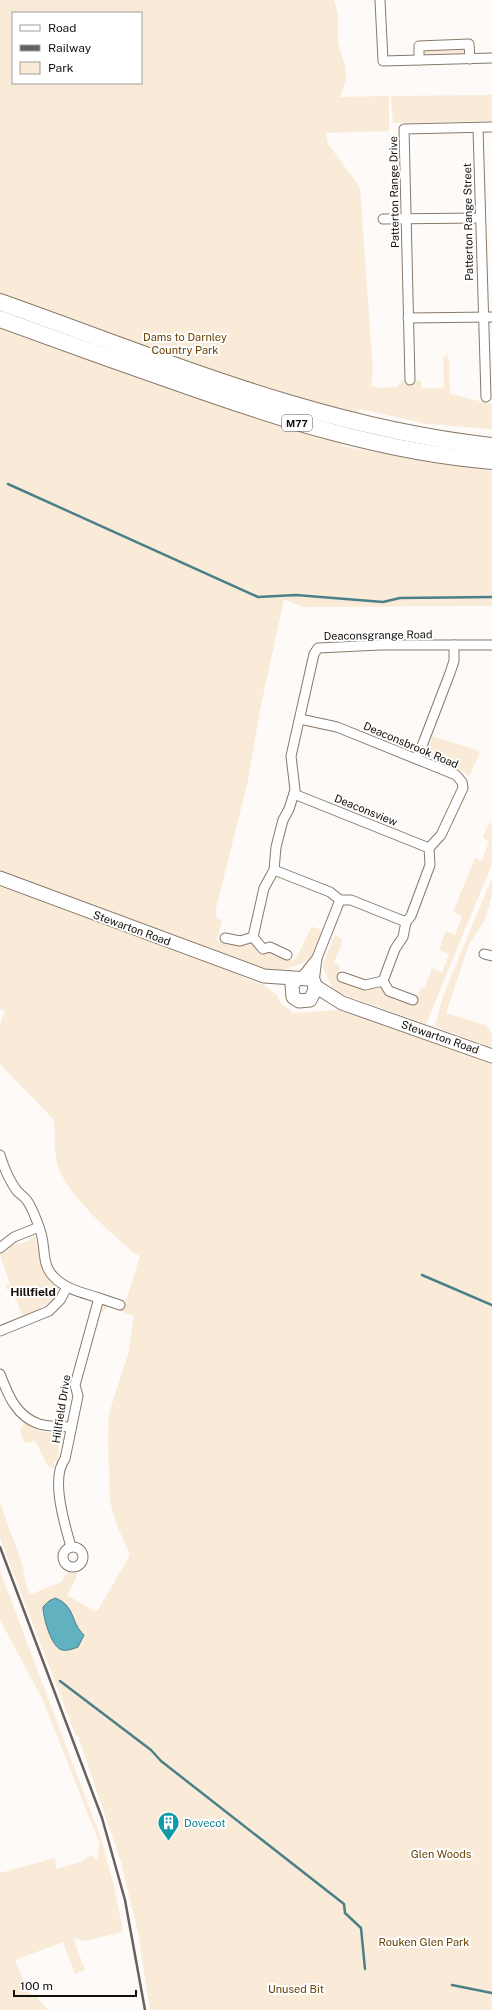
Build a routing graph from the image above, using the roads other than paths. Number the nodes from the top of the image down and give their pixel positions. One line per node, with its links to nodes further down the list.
1 (380, 0): 4 (street)
2 (492, 58): 3 (street)
3 (470, 59): 4 (street); 4 (street)
4 (419, 60)
5 (492, 127): 6 (street, Patterton Range Drive)
6 (478, 128): 7 (street, Patterton Range Street); 9 (street, Patterton Range Drive)
7 (479, 218): 9 (street); 11 (street, Patterton Range Street)
8 (383, 219): 9 (street)
9 (406, 219): 12 (street, Patterton Range Drive)
10 (0, 302): 16 (highway, M77)
11 (487, 317): 12 (street); 15 (street, Patterton Range Street)
12 (408, 318): 14 (street, Patterton Range Drive)
13 (0, 319): 17 (highway, M77)
14 (410, 380)
15 (486, 397)
16 (492, 446)
17 (492, 461)
18 (454, 645): 19 (street, Deaconsgrange Road); 20 (street, Deaconsgrange Road); 21 (street)
19 (492, 645)
20 (300, 718): 21 (street, Deaconsbrook Road); 22 (street, Deaconsgrange Road)
21 (417, 759): 23 (street, Deaconsbrook Road)
22 (294, 794): 23 (street, Deaconsview); 24 (street, Deaconsgrange Road)
23 (429, 848): 27 (street)
24 (274, 870): 26 (street); 28 (street, Deaconsgrange Road)
25 (0, 878): 32 (main road, Stewarton Road)
26 (340, 900): 27 (street); 31 (street)
27 (406, 922): 35 (street)
28 (253, 937): 29 (street); 30 (street)
29 (225, 938)
30 (287, 955)
31 (317, 958): 34 (street); 36 (street)
32 (264, 976): 34 (main road, Stewarton Road); 37 (main road, Stewarton Road)
33 (342, 977): 35 (street)
34 (299, 978): 36 (main road); 37 (main road)
35 (383, 981): 38 (street)
36 (314, 984): 39 (main road); 40 (main road, Stewarton Road)
37 (293, 997): 39 (main road)
38 (413, 1000)
39 (306, 1002): 40 (main road, Stewarton Road)
40 (342, 1003): 41 (main road, Stewarton Road)
41 (492, 1056)
42 (1, 1161): 43 (street)
43 (39, 1227): 44 (street); 45 (street)
44 (0, 1248)
45 (67, 1287): 46 (street); 48 (street)
46 (99, 1298): 47 (street); 50 (street, Hillfield Drive)
47 (120, 1305)
48 (0, 1331)
49 (0, 1374): 50 (street)
50 (70, 1427): 51 (street, Hillfield Drive)
51 (71, 1547)

